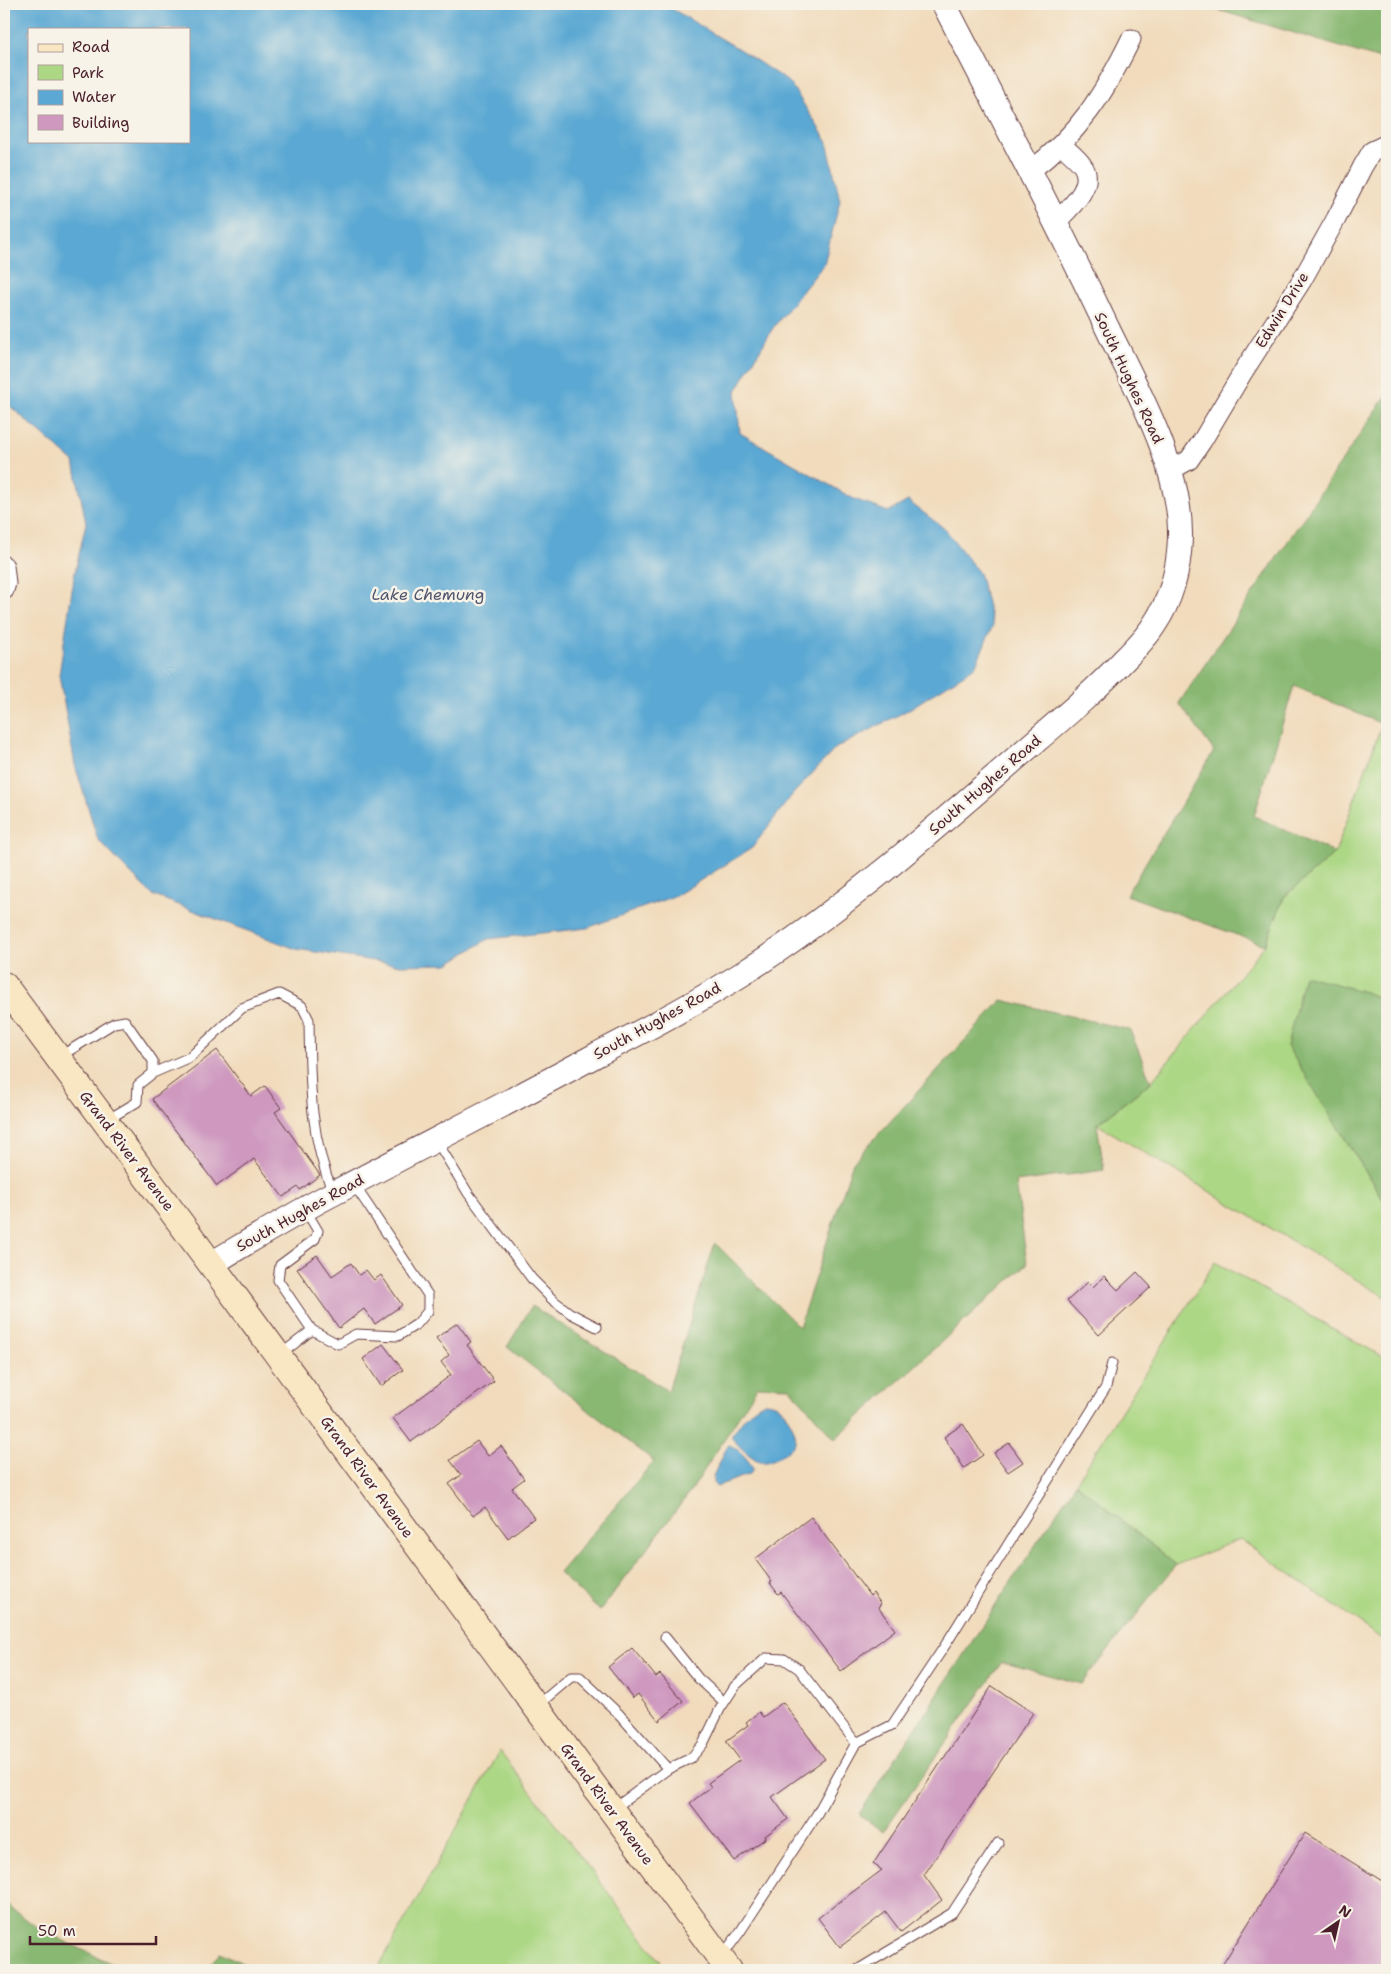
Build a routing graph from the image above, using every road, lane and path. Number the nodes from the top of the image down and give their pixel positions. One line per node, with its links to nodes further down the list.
1 (944, 4): 5 (street, South Hughes Road)
2 (1130, 40): 4 (street)
3 (1387, 144): 7 (street, Edwin Drive)
4 (1062, 145): 5 (street); 6 (street)
5 (1030, 171): 6 (street, South Hughes Road)
6 (1056, 222): 7 (street, South Hughes Road)
7 (1169, 471): 14 (street, South Hughes Road)
8 (4, 566): 9 (street)
9 (4, 590)
10 (4, 985): 11 (main road, Grand River Avenue)
11 (57, 1058): 12 (lane); 13 (main road, Grand River Avenue)
12 (153, 1073): 13 (lane); 15 (lane)
13 (104, 1122): 17 (main road, Grand River Avenue)
14 (436, 1140): 15 (street, South Hughes Road); 18 (lane)
15 (343, 1188): 16 (street, South Hughes Road); 19 (lane)
16 (305, 1209): 17 (street, South Hughes Road); 19 (lane)
17 (211, 1264): 20 (main road, Grand River Avenue)
18 (597, 1327)
19 (312, 1330): 20 (lane)
20 (278, 1356): 24 (main road, Grand River Avenue)
21 (1112, 1363): 25 (lane)
22 (665, 1637): 23 (lane)
23 (724, 1702): 25 (lane); 26 (lane)
24 (536, 1707): 26 (lane); 27 (main road, Grand River Avenue)
25 (856, 1743): 29 (lane)
26 (668, 1768): 27 (lane)
27 (612, 1810): 29 (main road, Grand River Avenue)
28 (998, 1843): 30 (lane)
29 (725, 1964)
30 (857, 1970)

